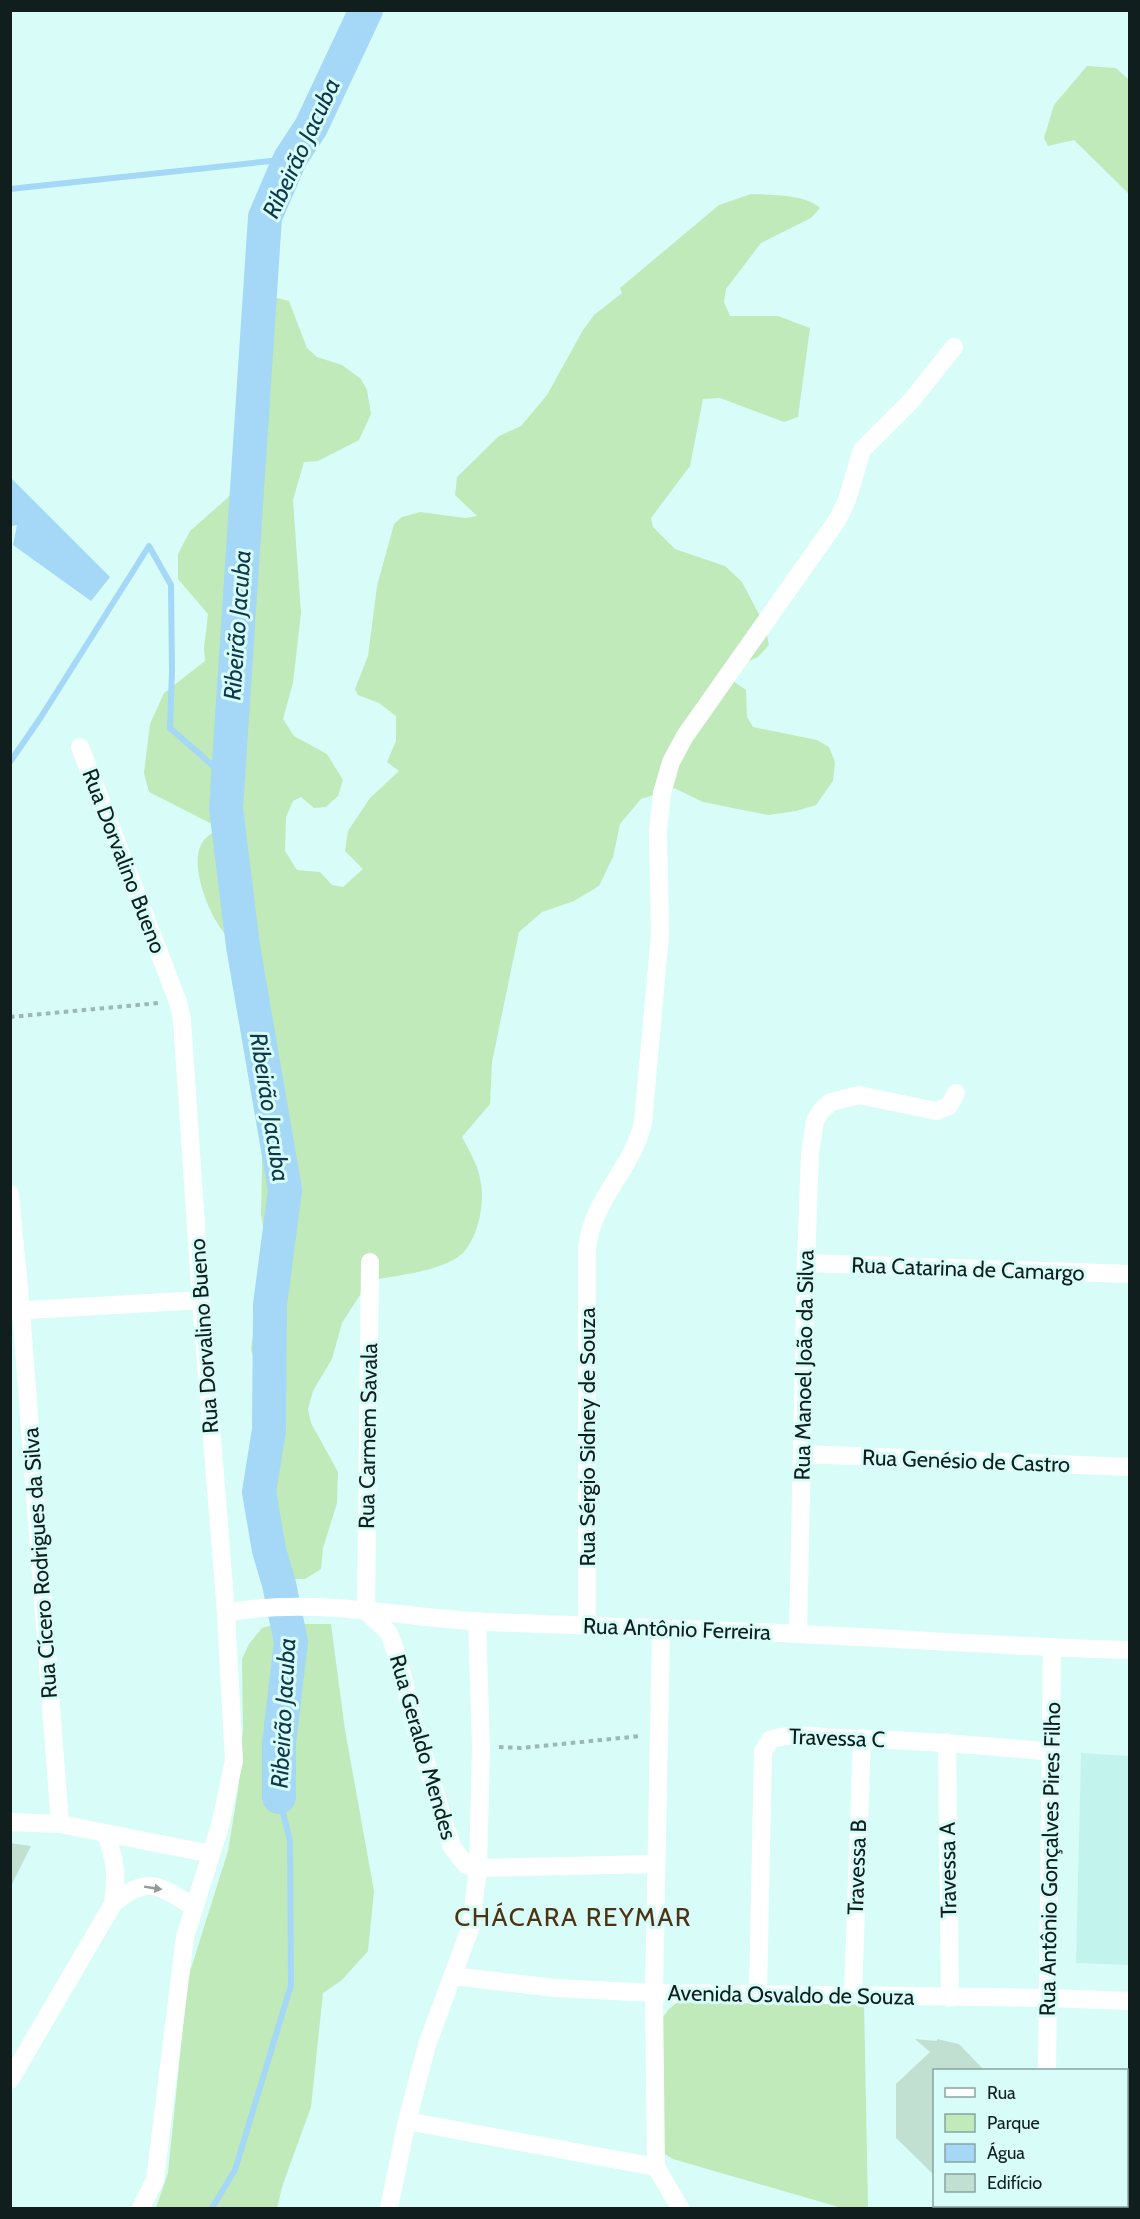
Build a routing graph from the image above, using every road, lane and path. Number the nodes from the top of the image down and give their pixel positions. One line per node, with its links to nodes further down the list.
1 (954, 347): 17 (street, Rua Sérgio Sidney de Souza)
2 (80, 747): 3 (street, Rua Dorvalino Bueno)
3 (178, 1002): 4 (path); 10 (street, Rua Dorvalino Bueno)
4 (10, 1017)
5 (956, 1093): 8 (street, Rua Manoel João da Silva)
6 (10, 1194): 11 (street, Rua Cícero Rodrigues da Silva)
7 (370, 1262): 14 (street, Rua Carmem Savala)
8 (806, 1263): 9 (street, Rua Catarina de Camargo); 12 (street, Rua Manoel João da Silva)
9 (1130, 1274)
10 (201, 1300): 11 (street); 15 (street, Rua Dorvalino Bueno)
11 (16, 1310): 28 (street, Rua Cícero Rodrigues da Silva)
12 (803, 1454): 13 (street, Rua Genésio de Castro); 19 (street, Rua Manoel João da Silva)
13 (1130, 1467)
14 (366, 1611): 15 (street, Rua Antônio Ferreira); 16 (street, Rua Antônio Ferreira); 32 (street, Rua Geraldo Mendes)
15 (226, 1613): 30 (street, Rua Dorvalino Bueno)
16 (477, 1621): 17 (street, Rua Antônio Ferreira); 25 (street)
17 (587, 1626): 18 (street, Rua Antônio Ferreira)
18 (661, 1629): 19 (street, Rua Antônio Ferreira); 22 (street)
19 (798, 1634): 20 (street, Rua Antônio Ferreira)
20 (1052, 1648): 21 (street, Rua Antônio Ferreira); 26 (street, Rua Antônio Gonçalves Pires Filho)
21 (1130, 1650)
22 (660, 1735): 25 (path); 31 (street)
23 (862, 1738): 24 (street, Travessa C); 37 (street, Travessa C); 38 (street, Travessa B)
24 (947, 1742): 26 (street, Travessa C); 39 (street, Travessa A)
25 (481, 1747): 32 (street)
26 (1052, 1752): 40 (street, Rua Antônio Gonçalves Pires Filho)
27 (10, 1822): 28 (street)
28 (60, 1824): 29 (street)
29 (106, 1834): 30 (street); 33 (street)
30 (212, 1854): 34 (street, Rua Dorvalino Bueno)
31 (656, 1864): 32 (street); 36 (street)
32 (478, 1868): 35 (street)
33 (113, 1904): 34 (street, one-way to 34); 43 (street)
34 (194, 1907): 46 (street, Rua Dorvalino Bueno)
35 (453, 1976): 36 (street, Avenida Osvaldo de Souza); 44 (street)
36 (654, 1993): 37 (street, Avenida Osvaldo de Souza); 45 (street)
37 (758, 1993): 38 (street, Avenida Osvaldo de Souza)
38 (853, 1995): 39 (street, Avenida Osvaldo de Souza)
39 (950, 1998): 40 (street, Avenida Osvaldo de Souza)
40 (1049, 1998): 41 (street, Avenida Osvaldo de Souza); 42 (street, Rua Antônio Gonçalves Pires Filho)
41 (1130, 2001)
42 (1047, 2069)
43 (10, 2080)
44 (407, 2121): 45 (street); 47 (street)
45 (656, 2168): 48 (street)
46 (141, 2208)
47 (390, 2208)
48 (680, 2208)

